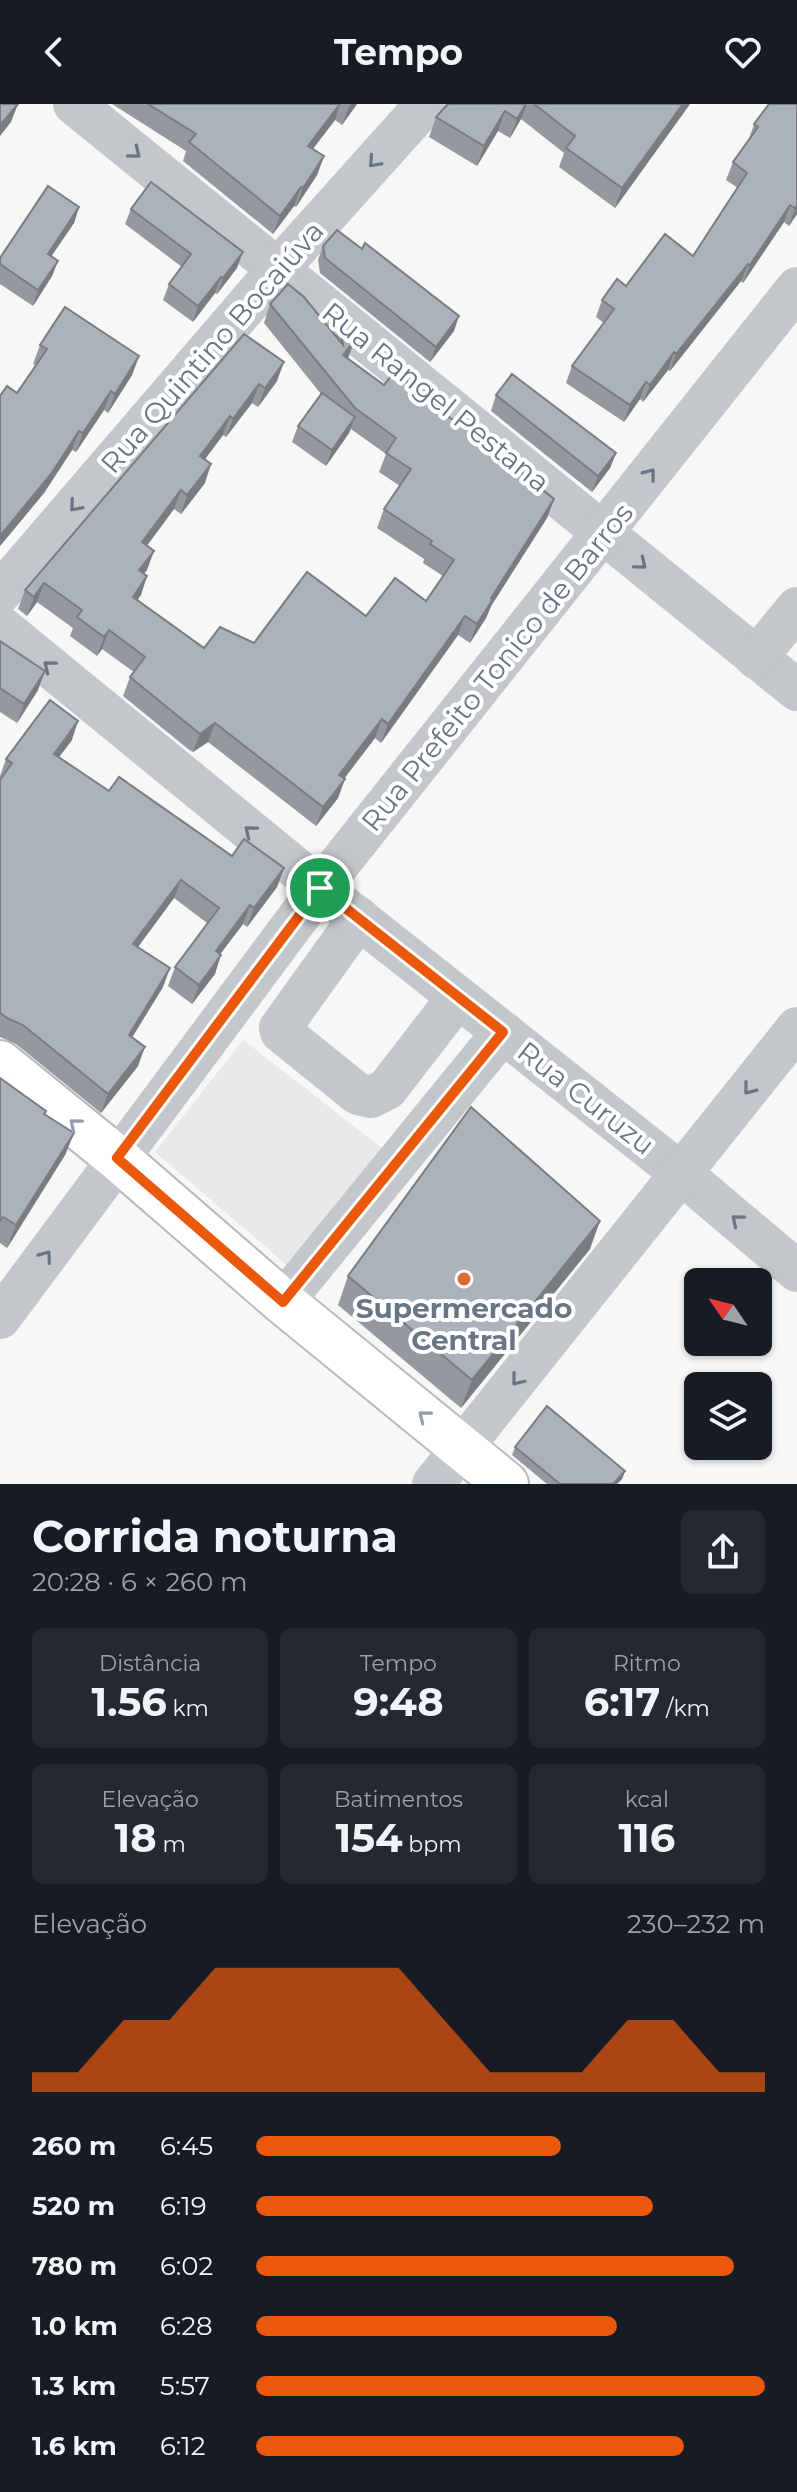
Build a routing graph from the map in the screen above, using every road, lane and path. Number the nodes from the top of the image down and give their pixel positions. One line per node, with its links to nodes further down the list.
1 (74, 104): 3 (street, Rua Rangel Pestana, one-way to 3)
2 (426, 104): 3 (street, Rua Quintino Bocaiúva, one-way to 3)
3 (278, 269): 5 (street, Rua Rangel Pestana); 6 (street, Rua Quintino Bocaiúva, one-way to 6)
4 (797, 288): 5 (street, Rua Prefeito Tonico de Barros, one-way to 4)
5 (603, 533): 9 (street, Rua Rangel Pestana, one-way to 9); 11 (street, Rua Prefeito Tonico de Barros)
6 (0, 593)
7 (797, 608): 9 (street)
8 (0, 626): 11 (street, Rua Curuzu, one-way to 8)
9 (756, 658): 10 (street, Rua Rangel Pestana)
10 (797, 690)
11 (320, 888): 12 (street, Rua Curuzu); 17 (street, Rua Prefeito Tonico de Barros)
12 (359, 918): 13 (street, Rua Curuzu); 13 (street)
13 (458, 997): 15 (street, Rua Curuzu)
14 (797, 1028): 18 (street, one-way to 18)
15 (503, 1032): 18 (street, Rua Curuzu); 20 (street)
16 (0, 1063): 17 (main road, one-way to 16)
17 (117, 1158): 20 (main road); 21 (street, Rua Prefeito Tonico de Barros, one-way to 17)
18 (682, 1174): 19 (street, Rua Curuzu, one-way to 18); 22 (street, one-way to 22)
19 (797, 1271)
20 (283, 1302): 22 (main road, one-way to 20)
21 (0, 1318)
22 (463, 1448): 23 (street); 24 (main road)
23 (433, 1484)
24 (506, 1484)

